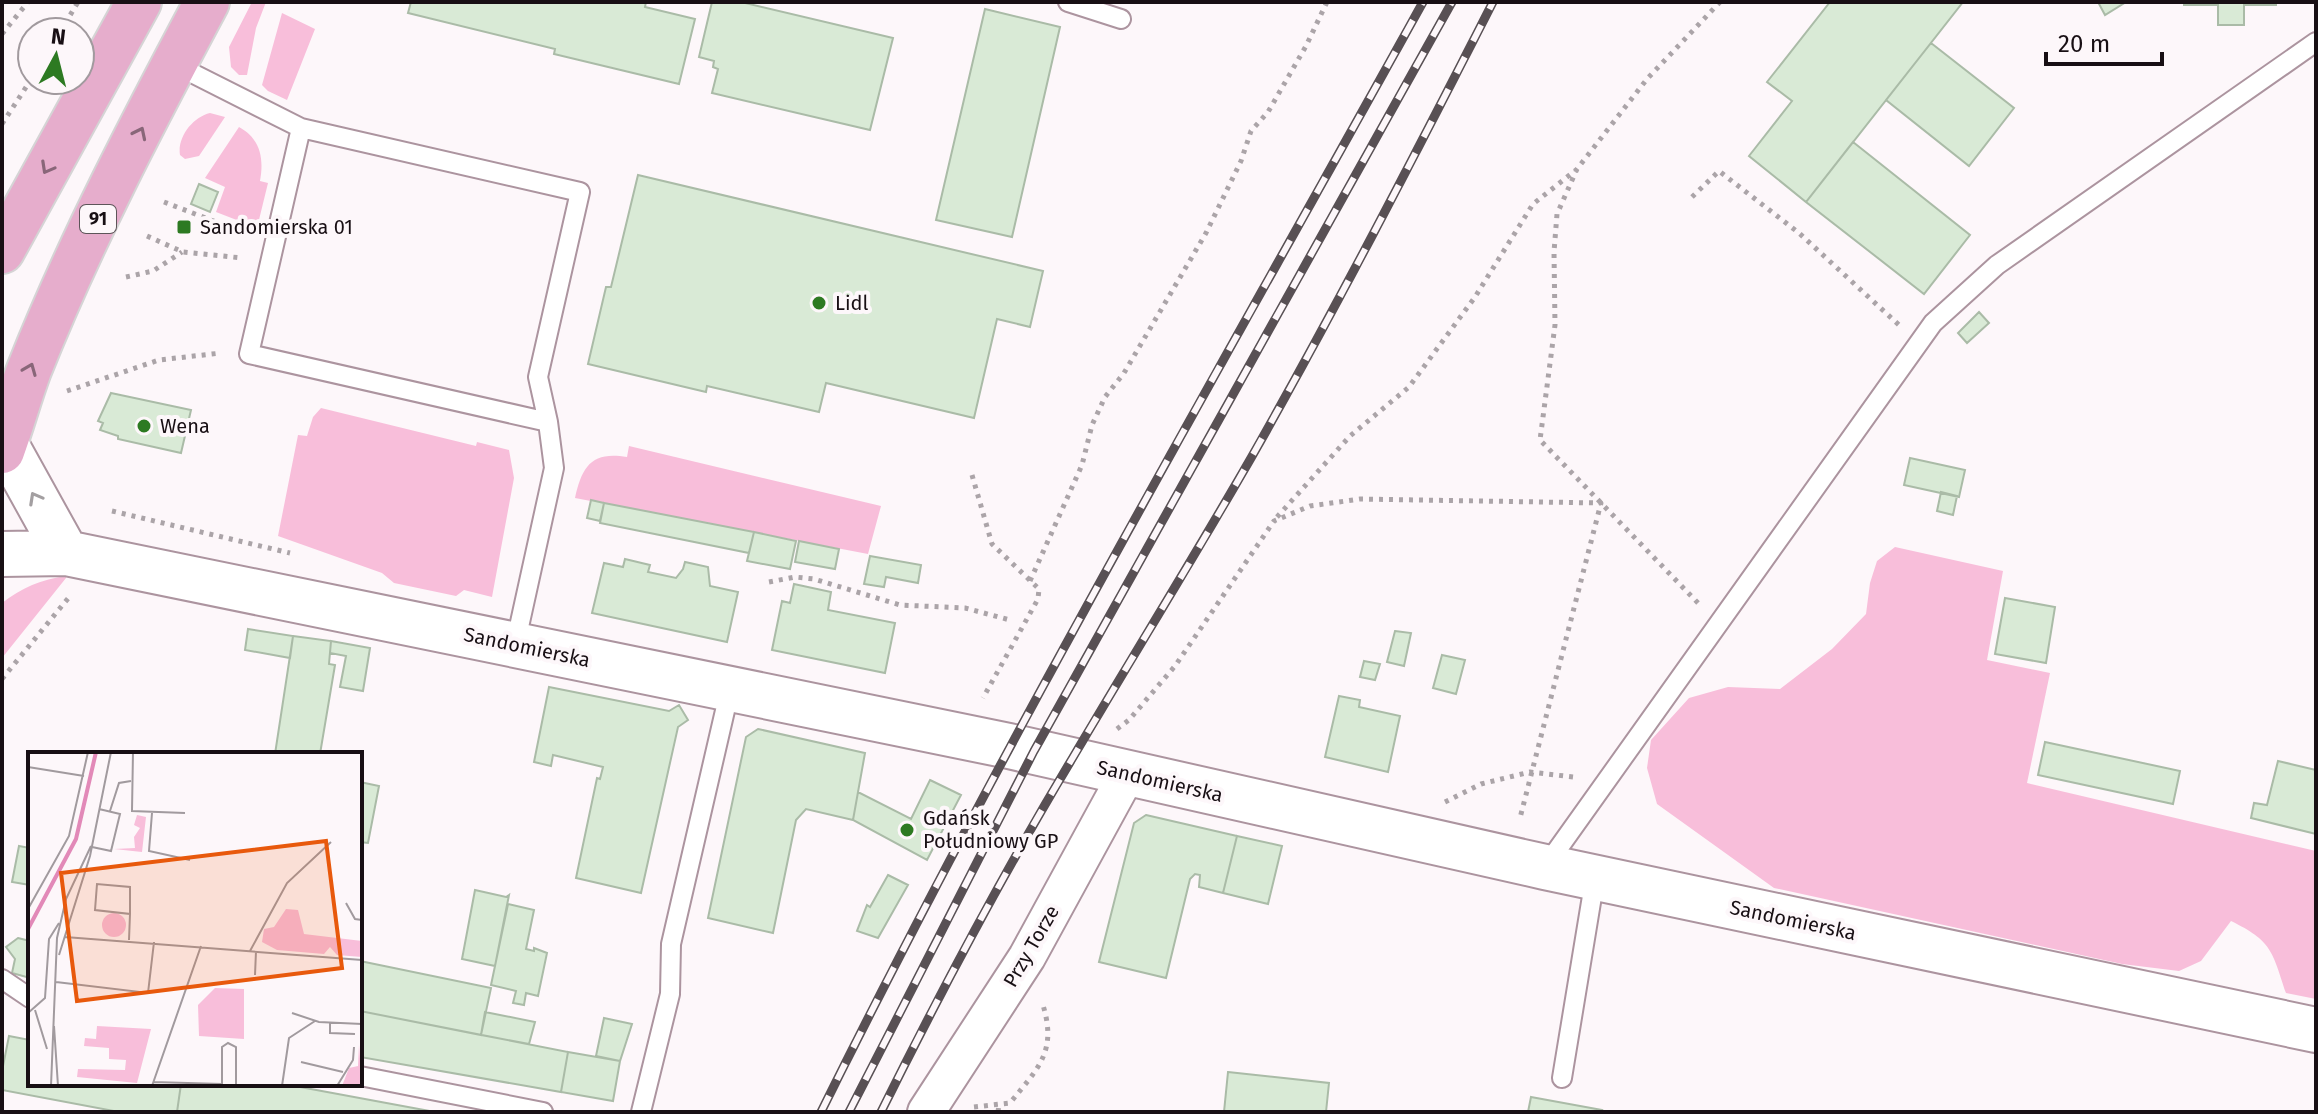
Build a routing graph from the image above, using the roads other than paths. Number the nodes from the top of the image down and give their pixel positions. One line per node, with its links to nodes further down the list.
1 (139, 2): 8 (main road, one-way to 8)
2 (207, 2): 6 (main road, 91)
3 (1068, 2): 4 (lane)
4 (1121, 19)
5 (2316, 42): 17 (lane)
6 (174, 64): 7 (lane); 10 (main road, 91, one-way to 6)
7 (301, 128): 9 (lane); 9 (lane)
8 (2, 251)
9 (548, 422): 14 (lane)
10 (4, 447): 12 (street, one-way to 10)
11 (2, 554): 12 (street, Sandomierska)
12 (71, 572): 13 (street); 14 (street, Sandomierska)
13 (2, 581)
14 (515, 645): 15 (street, Sandomierska)
15 (730, 689): 16 (street, Sandomierska); 26 (lane)
16 (1127, 774): 17 (street, Sandomierska); 24 (street, Przy Torze)
17 (1528, 863): 18 (street, Sandomierska)
18 (1595, 878): 21 (street, Sandomierska); 23 (lane)
19 (2, 979): 20 (lane)
20 (28, 997)
21 (2316, 1030)
22 (362, 1076): 25 (lane)
23 (1562, 1078)
24 (928, 1110)
25 (543, 1112)
26 (641, 1112)

